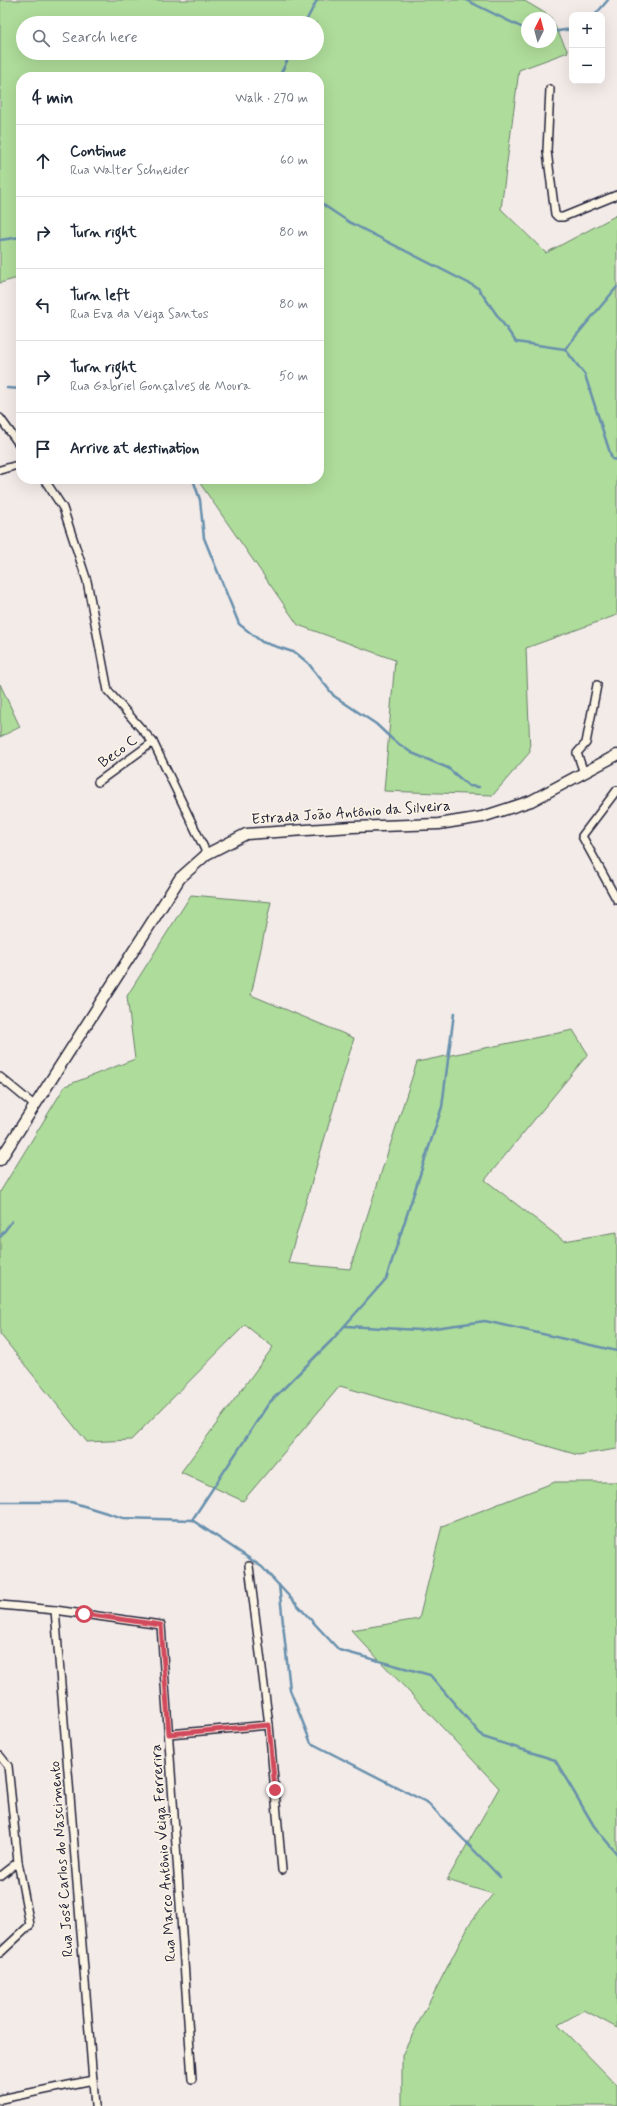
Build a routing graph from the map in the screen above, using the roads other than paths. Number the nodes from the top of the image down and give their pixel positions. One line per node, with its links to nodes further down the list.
1 (550, 89): 2 (street)
2 (617, 194)
3 (0, 418): 4 (street)
4 (16, 440)
5 (16, 465): 6 (street)
6 (0, 470)
7 (47, 484): 9 (street)
8 (597, 685): 11 (street)
9 (154, 742): 12 (street, Beco C); 14 (street)
10 (617, 755): 11 (main road, Estrada João Antônio da Silveira)
11 (584, 773): 14 (main road, Estrada João Antônio da Silveira)
12 (98, 782)
13 (617, 790): 15 (street)
14 (207, 854): 17 (main road, Estrada João Antônio da Silveira)
15 (617, 900)
16 (0, 1077): 17 (street)
17 (34, 1104): 18 (main road, Estrada João Antônio da Silveira)
18 (2, 1153)
19 (249, 1566): 22 (street)
20 (0, 1605): 21 (street)
21 (55, 1610): 23 (street, Rua Marco Antônio Veiga Ferrerira); 30 (street, Rua José Carlos do Nascimento)
22 (269, 1725): 23 (street); 26 (street)
23 (169, 1734): 29 (street, Rua Marco Antônio Veiga Ferrerira)
24 (0, 1756): 25 (street)
25 (18, 1862): 27 (street); 28 (street)
26 (282, 1870)
27 (0, 1876)
28 (0, 1953)
29 (192, 2079)
30 (93, 2080): 31 (street); 32 (street, Rua José Carlos do Nascimento)
31 (1, 2099)
32 (95, 2106)

